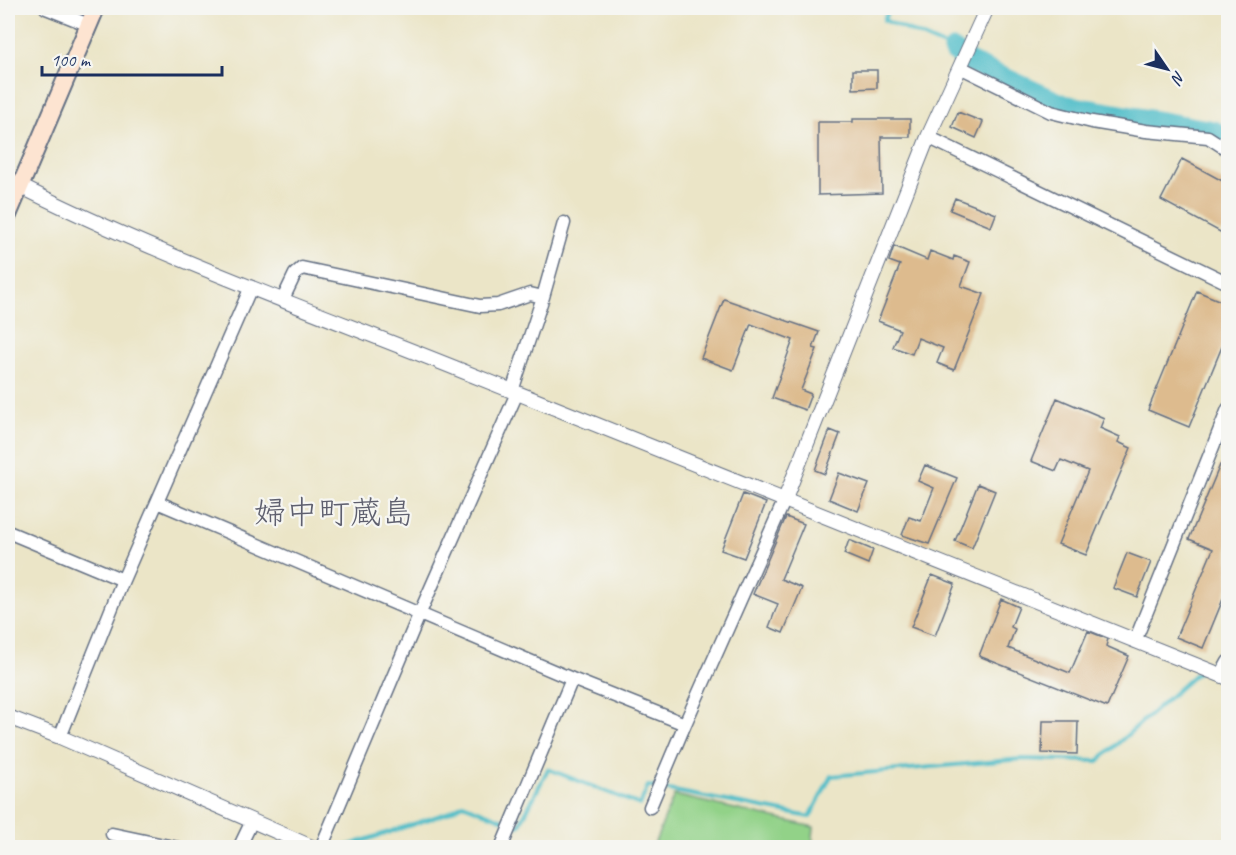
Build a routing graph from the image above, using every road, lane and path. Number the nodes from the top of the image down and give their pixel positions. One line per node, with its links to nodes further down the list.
1 (46, 8): 4 (street)
2 (96, 8): 4 (main road)
3 (987, 8): 5 (street)
4 (89, 25): 8 (main road)
5 (960, 67): 6 (street); 7 (street)
6 (928, 136): 11 (street); 17 (street)
7 (1228, 150)
8 (14, 184): 9 (main road); 12 (street)
9 (8, 215)
10 (564, 223): 13 (street)
11 (1228, 283)
12 (251, 287): 14 (street); 18 (street)
13 (543, 297): 14 (street); 15 (street)
14 (283, 299): 15 (street)
15 (515, 392): 17 (street); 21 (street)
16 (1228, 409): 22 (street)
17 (785, 499): 22 (street); 27 (street)
18 (157, 502): 20 (street); 21 (street)
19 (8, 532): 20 (street)
20 (123, 580): 28 (street)
21 (419, 615): 25 (street); 35 (street)
22 (1135, 641): 24 (street)
23 (1228, 662): 24 (street)
24 (1225, 676)
25 (572, 679): 27 (street); 36 (street)
26 (8, 717): 28 (street)
27 (685, 724): 29 (street)
28 (60, 737): 30 (street)
29 (650, 807)
30 (252, 820): 33 (street); 34 (street)
31 (112, 834): 32 (street)
32 (178, 848)
33 (239, 848)
34 (314, 848)
35 (321, 848)
36 (501, 848)

